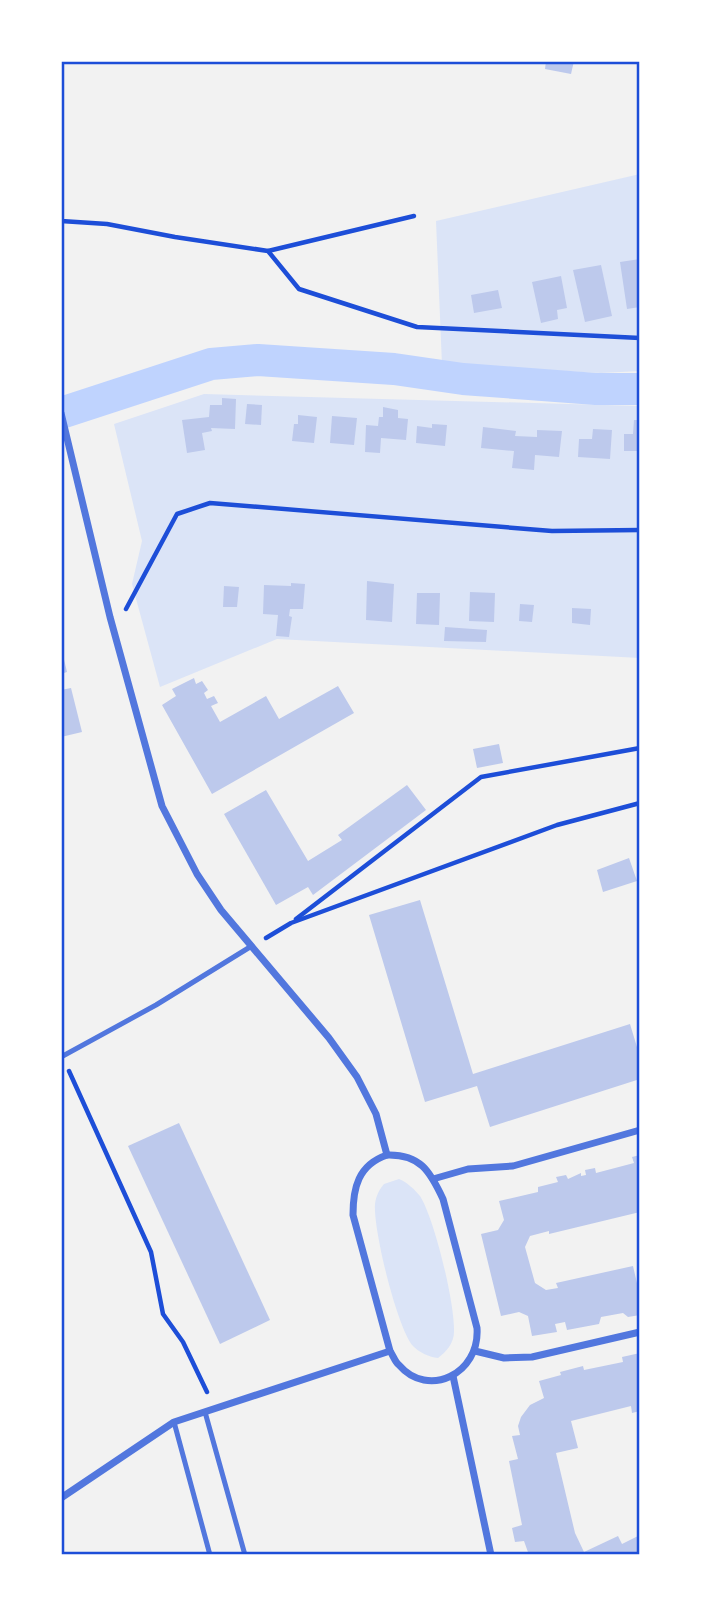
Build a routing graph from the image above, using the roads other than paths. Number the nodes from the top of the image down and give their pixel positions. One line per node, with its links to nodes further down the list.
1 (61, 413): 2 (street)
2 (250, 947): 3 (lane); 5 (street)
3 (62, 1057)
4 (640, 1130): 6 (street)
5 (387, 1155): 6 (street); 8 (street)
6 (433, 1180): 9 (street)
7 (640, 1332): 9 (street)
8 (390, 1351): 10 (street); 11 (street)
9 (475, 1352): 10 (street)
10 (453, 1376): 16 (street)
11 (205, 1412): 12 (street); 15 (lane)
12 (174, 1422): 13 (street); 14 (lane)
13 (61, 1498)
14 (210, 1555)
15 (245, 1555)
16 (491, 1555)

